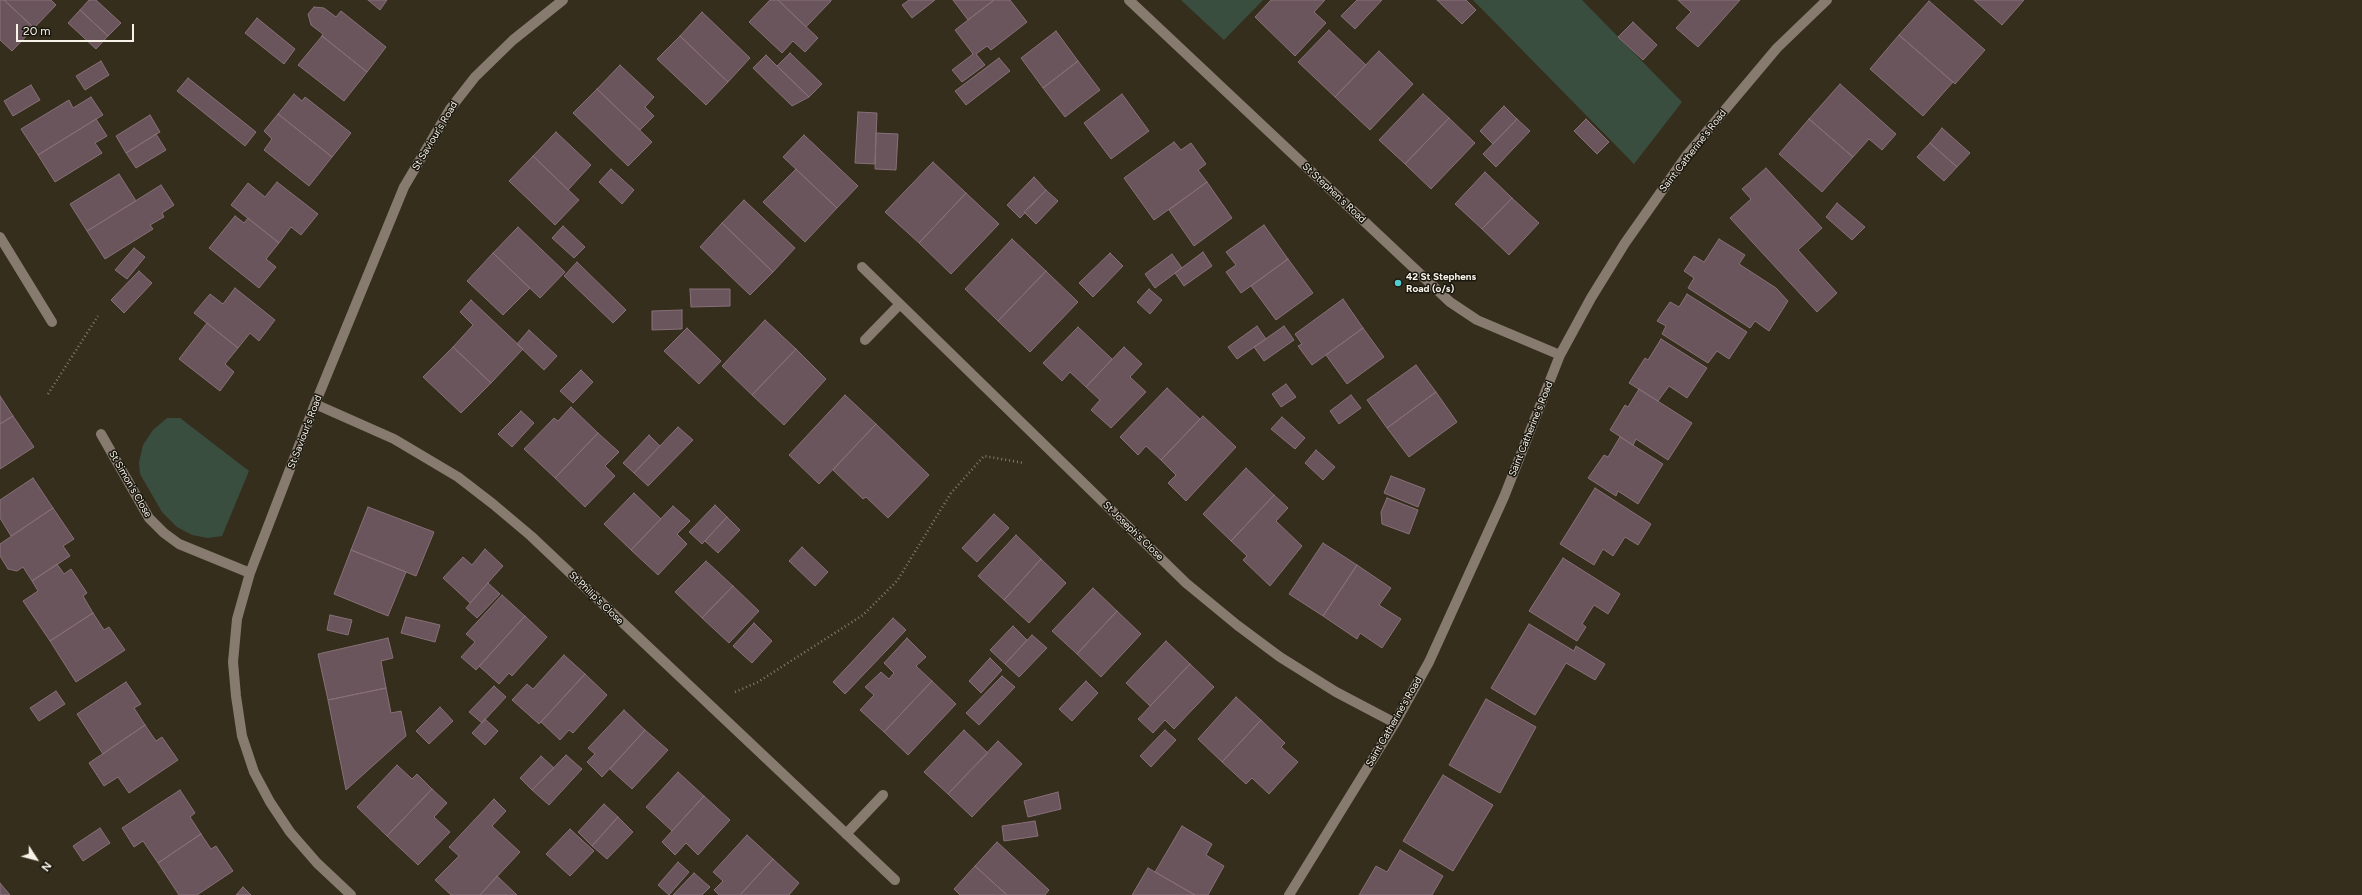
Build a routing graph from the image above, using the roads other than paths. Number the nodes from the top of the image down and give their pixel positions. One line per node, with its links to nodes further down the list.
1 (562, 0): 10 (street, St Saviour's Road)
2 (1129, 0): 9 (street, St Stephen's Road)
3 (1827, 0): 9 (street, Saint Catherine's Road)
4 (0, 237): 7 (street)
5 (862, 267): 6 (street, St Joseph's Close)
6 (900, 304): 8 (street); 13 (street, St Joseph's Close)
7 (52, 322)
8 (866, 340)
9 (1560, 355): 13 (street, Saint Catherine's Road)
10 (315, 404): 12 (street, St Saviour's Road); 15 (street, St Philip's Close)
11 (101, 434): 12 (street, St Simon's Close)
12 (250, 573): 17 (street, St Saviour's Road)
13 (1395, 723): 18 (street, Saint Catherine's Road)
14 (882, 795): 15 (street)
15 (846, 834): 16 (street, St Philip's Close)
16 (895, 880)
17 (351, 895)
18 (1289, 895)

